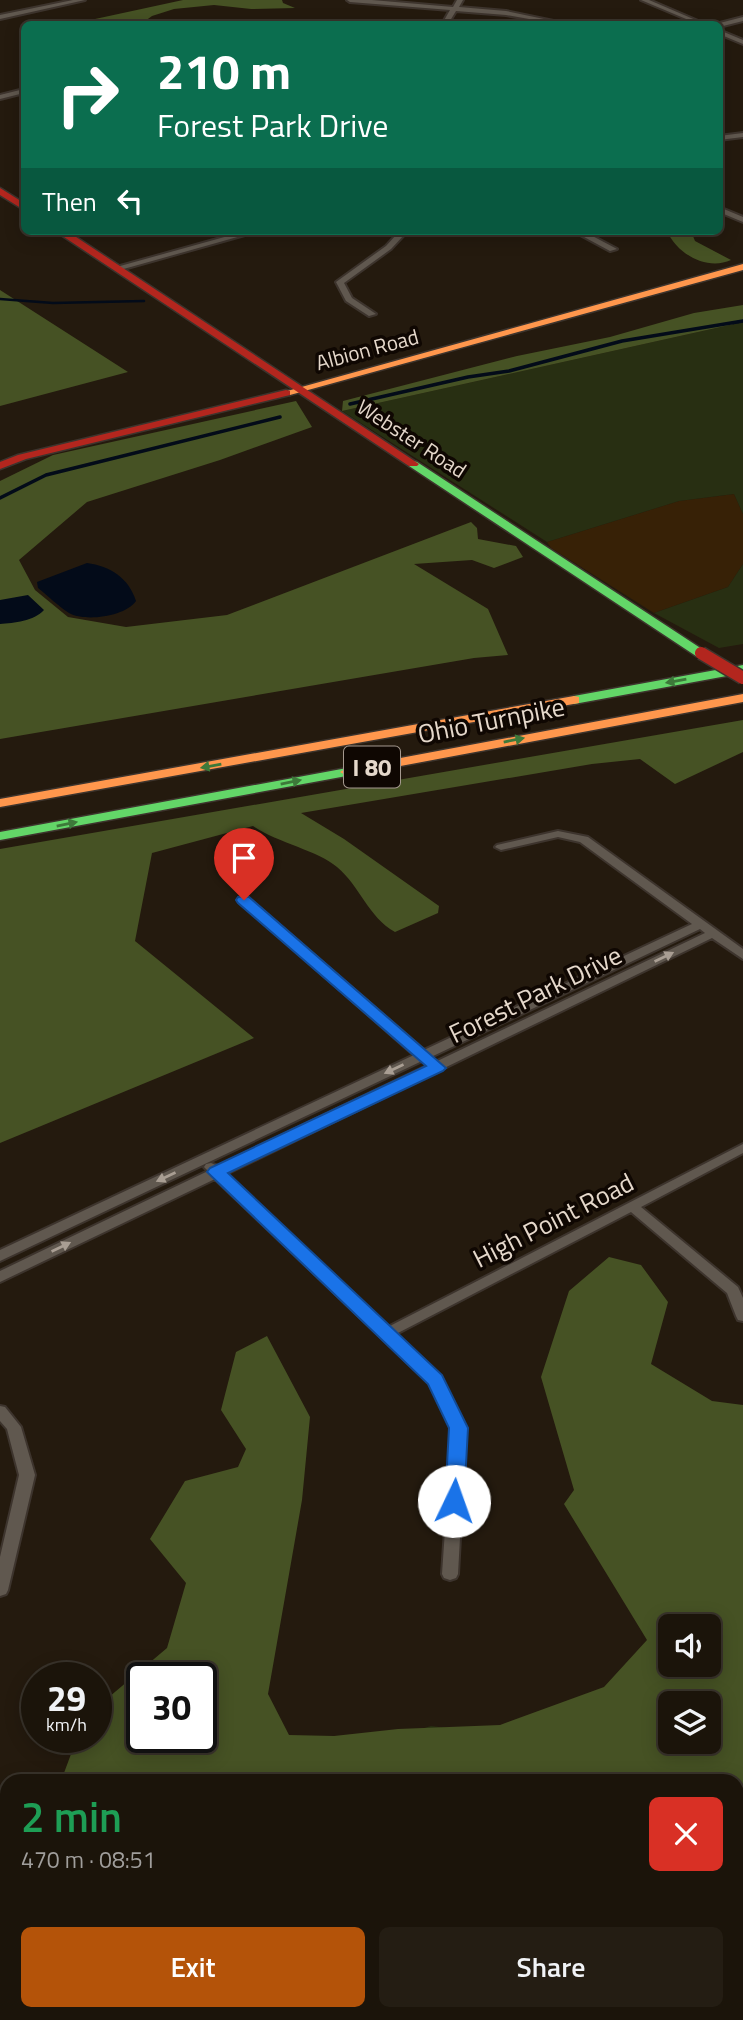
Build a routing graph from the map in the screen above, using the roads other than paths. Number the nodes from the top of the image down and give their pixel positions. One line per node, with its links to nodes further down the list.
1 (82, 0): 6 (street)
2 (350, 0): 5 (street)
3 (460, 0): 5 (street)
4 (643, 0): 10 (street)
5 (452, 9): 8 (street); 9 (street)
6 (0, 17)
7 (743, 19): 11 (street)
8 (446, 21)
9 (551, 21)
10 (695, 21)
11 (723, 24)
12 (723, 34): 13 (street)
13 (743, 42)
14 (21, 93): 15 (street)
15 (0, 97)
16 (743, 135): 17 (street)
17 (723, 138)
18 (0, 191): 19 (main road)
19 (21, 206)
20 (743, 209): 22 (street)
21 (723, 211): 22 (street)
22 (728, 213): 23 (street)
23 (743, 220)
24 (66, 235): 30 (main road, Webster Road)
25 (240, 235): 30 (street)
26 (400, 235): 31 (street)
27 (585, 235): 28 (street)
28 (613, 249)
29 (743, 267): 32 (main road, Albion Road)
30 (117, 268): 32 (main road, Webster Road)
31 (372, 314)
32 (298, 390): 33 (main road, Albion Road); 35 (main road, Webster Road, bridge)
33 (0, 466)
34 (743, 669): 37 (main road, Ohio Turnpike / I 80, one-way to 37)
35 (743, 678)
36 (743, 698): 38 (main road, Ohio Turnpike / I 80, one-way to 36)
37 (0, 803)
38 (0, 836)
39 (501, 847): 41 (street)
40 (244, 900): 44 (street)
41 (699, 925): 42 (street); 44 (street, Forest Park Drive)
42 (712, 934): 43 (street); 45 (street, Forest Park Drive, one-way to 42)
43 (743, 956)
44 (422, 1056): 45 (street); 47 (street, Forest Park Drive, one-way to 47)
45 (437, 1068): 48 (street, Forest Park Drive)
46 (743, 1148): 49 (street, High Point Road)
47 (203, 1160): 48 (street); 50 (street, Forest Park Drive, one-way to 50)
48 (216, 1172): 51 (street, Forest Park Drive, one-way to 48); 53 (street)
49 (633, 1207): 52 (street); 53 (street, High Point Road)
50 (0, 1256)
51 (0, 1277)
52 (743, 1316)
53 (385, 1334): 55 (street)
54 (0, 1411): 56 (street)
55 (450, 1574)
56 (0, 1590)

